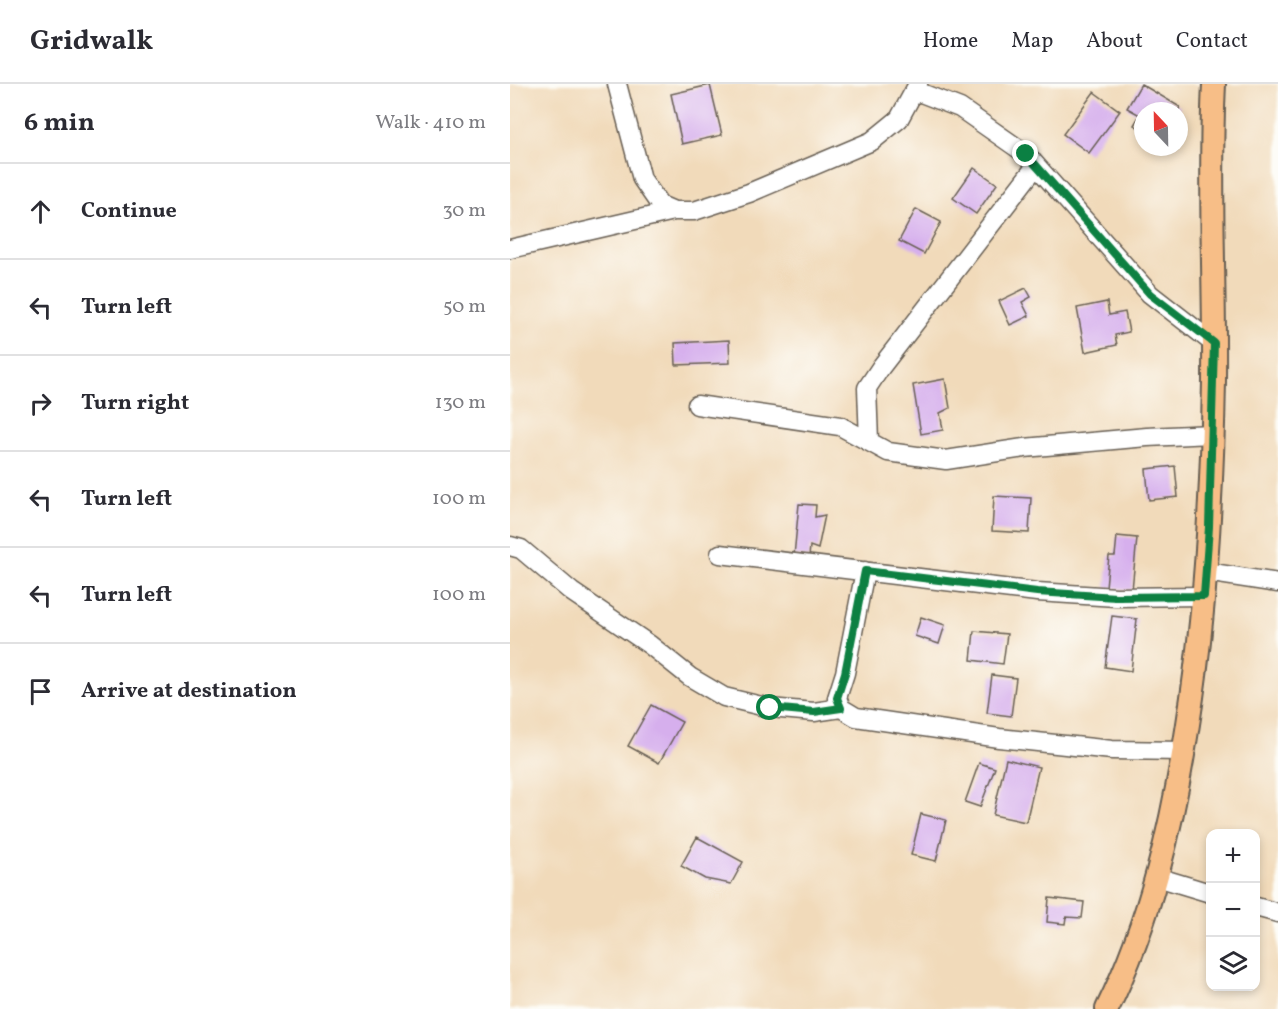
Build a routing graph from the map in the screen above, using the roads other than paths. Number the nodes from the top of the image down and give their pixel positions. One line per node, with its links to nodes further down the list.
1 (617, 84): 5 (street)
2 (1214, 84): 7 (main road)
3 (917, 88): 4 (street); 5 (street)
4 (1036, 166): 7 (street); 10 (street)
5 (674, 211): 6 (street)
6 (510, 249)
7 (1214, 343): 9 (main road)
8 (697, 405): 10 (street)
9 (1212, 434): 10 (street); 14 (main road)
10 (869, 441)
11 (510, 546): 17 (street)
12 (720, 554): 13 (street)
13 (865, 571): 16 (street); 17 (street)
14 (1206, 572): 15 (street); 16 (main road)
15 (1278, 583)
16 (1204, 596): 18 (main road)
17 (841, 708): 18 (street)
18 (1184, 751): 19 (main road)
19 (1157, 878): 20 (street); 23 (main road)
20 (1206, 892)
21 (1260, 908): 22 (street)
22 (1278, 914)
23 (1107, 1009)

